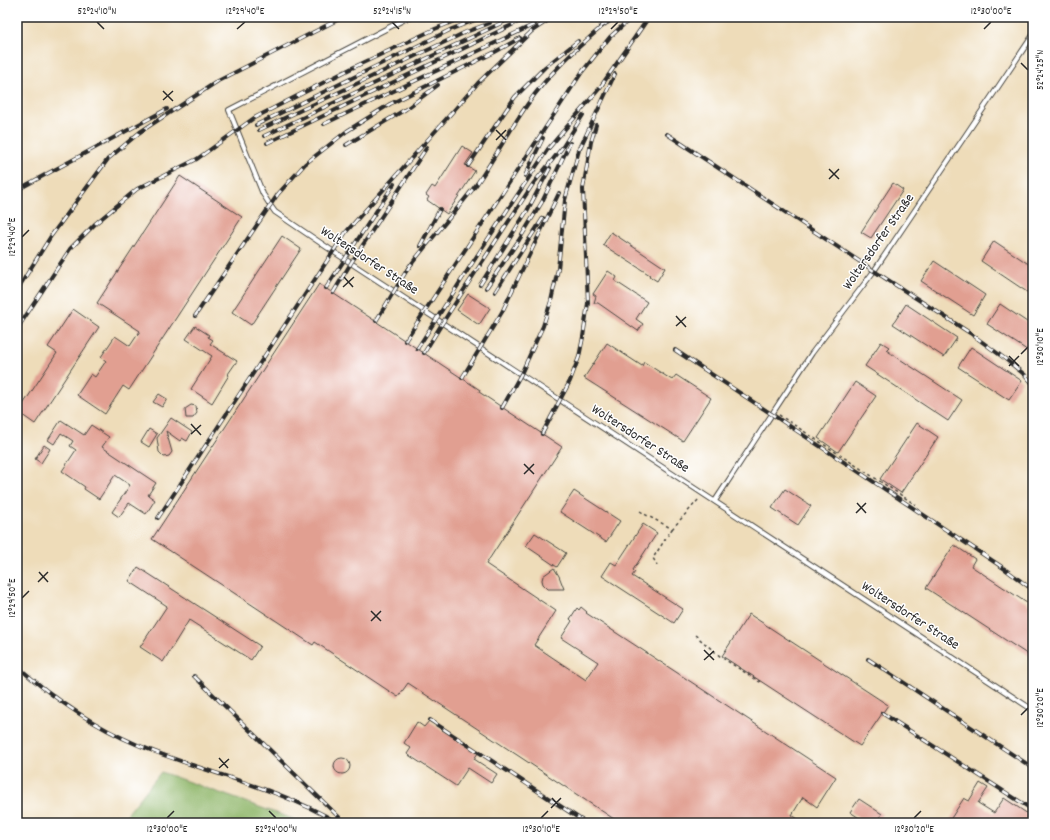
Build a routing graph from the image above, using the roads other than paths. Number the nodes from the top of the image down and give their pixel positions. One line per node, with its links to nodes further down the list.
1 (409, 17): 3 (lane, Woltersdorfer Straße)
2 (1033, 35): 3 (lane, Woltersdorfer Straße)
3 (715, 501): 4 (lane, Woltersdorfer Straße)
4 (1033, 710)

